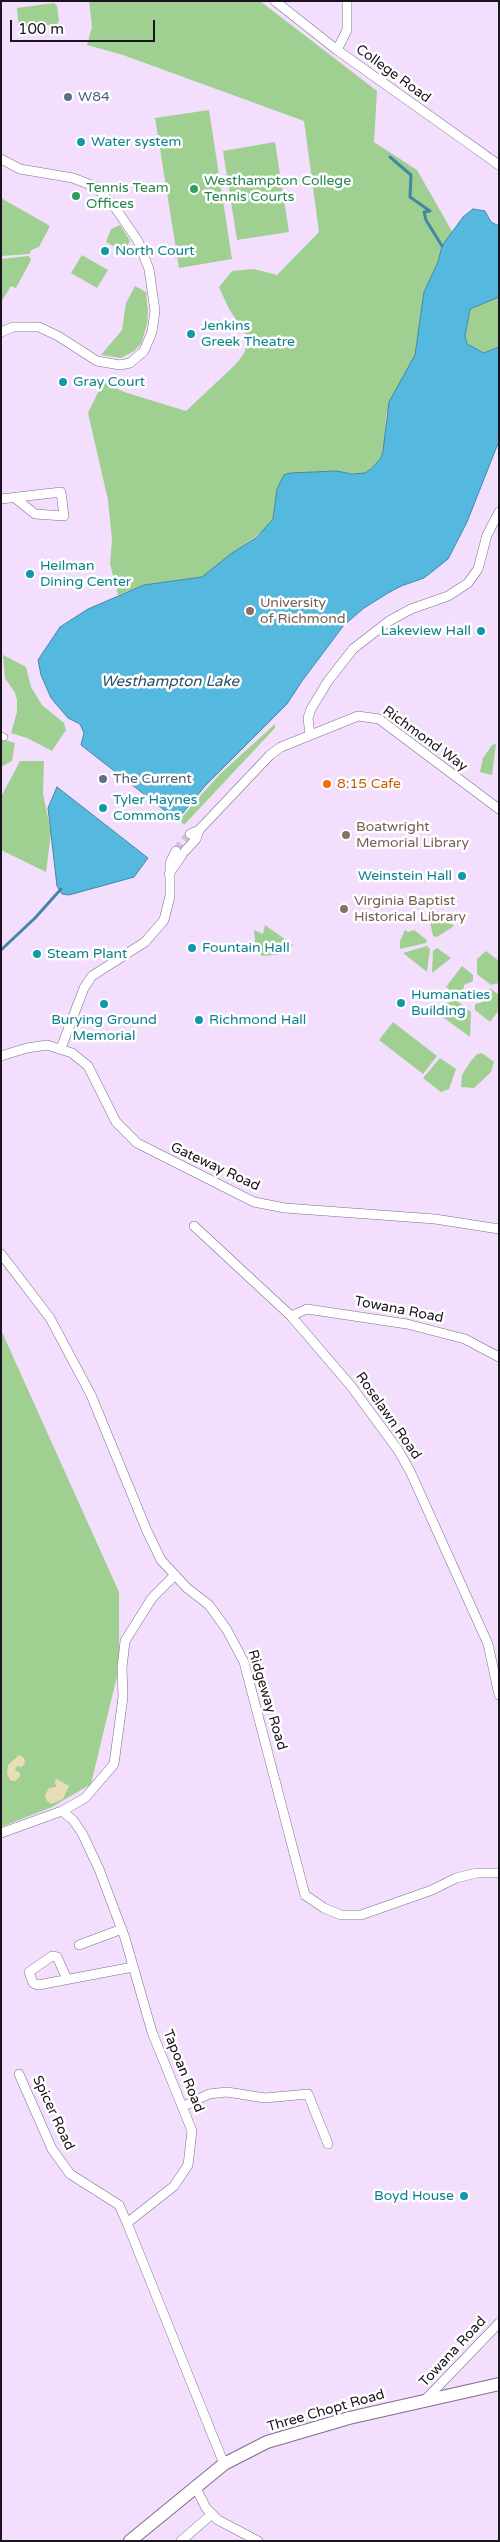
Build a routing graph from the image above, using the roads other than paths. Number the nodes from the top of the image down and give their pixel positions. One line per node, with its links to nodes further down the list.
1 (275, 1): 3 (street, College Road)
2 (347, 1): 3 (street)
3 (337, 50): 5 (street, College Road)
4 (1, 159): 6 (street)
5 (499, 165)
6 (1, 332)
7 (15, 498): 7 (street); 8 (street)
8 (1, 499)
9 (499, 512): 10 (street)
10 (310, 735): 11 (street, Richmond Way); 12 (street, Richmond Way)
11 (499, 809)
12 (62, 1048): 13 (street); 15 (street, Gateway Road)
13 (1, 1056)
14 (194, 1226): 17 (street, Roselawn Road)
15 (499, 1229)
16 (1, 1254): 19 (street, Ridgeway Road)
17 (291, 1316): 18 (street, Towana Road); 20 (street, Roselawn Road)
18 (499, 1357)
19 (175, 1575): 21 (street); 23 (street, Ridgeway Road)
20 (499, 1695)
21 (62, 1811): 22 (street); 24 (street, Tapoan Road)
22 (1, 1834)
23 (499, 1873)
24 (122, 1929): 25 (street); 26 (street, Tapoan Road)
25 (79, 1945)
26 (133, 1967): 27 (street); 29 (street, Tapoan Road)
27 (67, 1979)
28 (19, 2074): 31 (street, Spicer Road)
29 (184, 2106): 30 (street); 31 (street, Tapoan Road)
30 (328, 2144)
31 (127, 2223): 35 (street)
32 (499, 2322): 34 (street, Towana Road)
33 (499, 2384): 34 (main road, Three Chopt Road)
34 (426, 2400): 35 (main road, Three Chopt Road)
35 (224, 2464): 36 (main road, Three Chopt Road)
36 (195, 2486): 37 (street); 38 (main road, Three Chopt Road)
37 (212, 2514): 39 (street); 40 (street)
38 (130, 2541)
39 (181, 2541)
40 (258, 2541)

